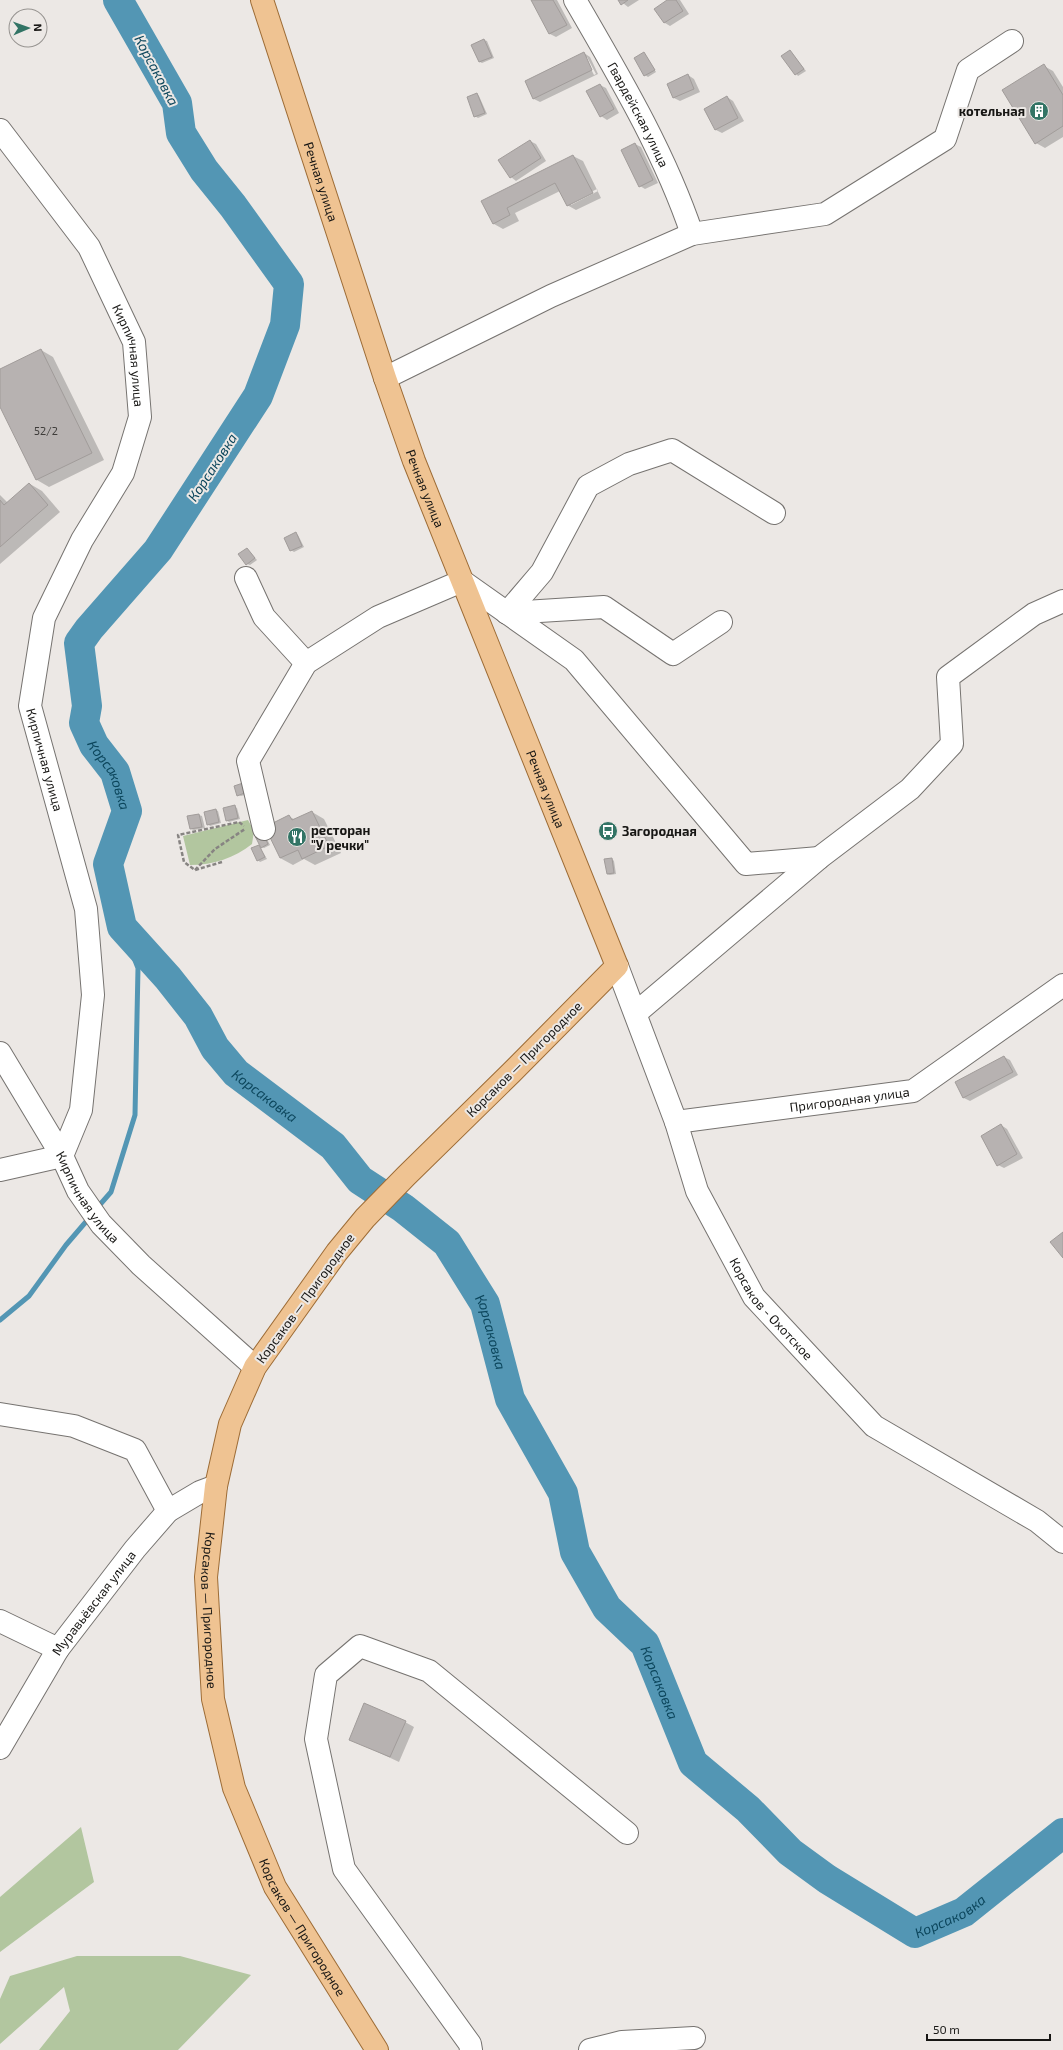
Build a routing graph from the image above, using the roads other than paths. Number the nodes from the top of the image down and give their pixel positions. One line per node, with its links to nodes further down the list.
1 (262, 0): 6 (main road, Речная улица)
2 (575, 0): 5 (street, Гвардейская улица)
3 (1012, 41): 5 (street)
4 (0, 130): 21 (street, Кирпичная улица)
5 (692, 234): 6 (street)
6 (385, 378): 9 (main road, Речная улица)
7 (774, 513): 11 (street)
8 (246, 578): 13 (street)
9 (462, 581): 11 (street); 13 (street); 16 (main road, Речная улица)
10 (1063, 601): 15 (street)
11 (507, 613): 12 (street); 15 (street)
12 (721, 622)
13 (306, 663): 14 (street)
14 (264, 829)
15 (820, 858): 18 (street)
16 (617, 966): 18 (street, Корсаков - Охотское); 23 (main road, Корсаков — Пригородное)
17 (1063, 985): 20 (street, Пригородная улица)
18 (636, 1013): 20 (street, Корсаков - Охотское)
19 (0, 1053): 21 (street)
20 (676, 1122): 28 (street, Корсаков - Охотское)
21 (62, 1156): 22 (street); 23 (street, Кирпичная улица)
22 (0, 1170)
23 (255, 1367): 25 (main road, Корсаков — Пригородное)
24 (0, 1414): 26 (street)
25 (216, 1486): 26 (street, Муравьёвская улица); 35 (main road, Корсаков — Пригородное)
26 (168, 1511): 31 (street, Муравьёвская улица)
27 (1063, 1520): 28 (street)
28 (1037, 1521): 29 (street, Корсаков - Охотское)
29 (1063, 1542)
30 (0, 1621): 31 (street)
31 (58, 1649): 32 (street, Муравьёвская улица)
32 (0, 1748)
33 (627, 1833): 36 (street)
34 (694, 2038): 37 (street)
35 (377, 2050)
36 (471, 2050)
37 (590, 2050)

